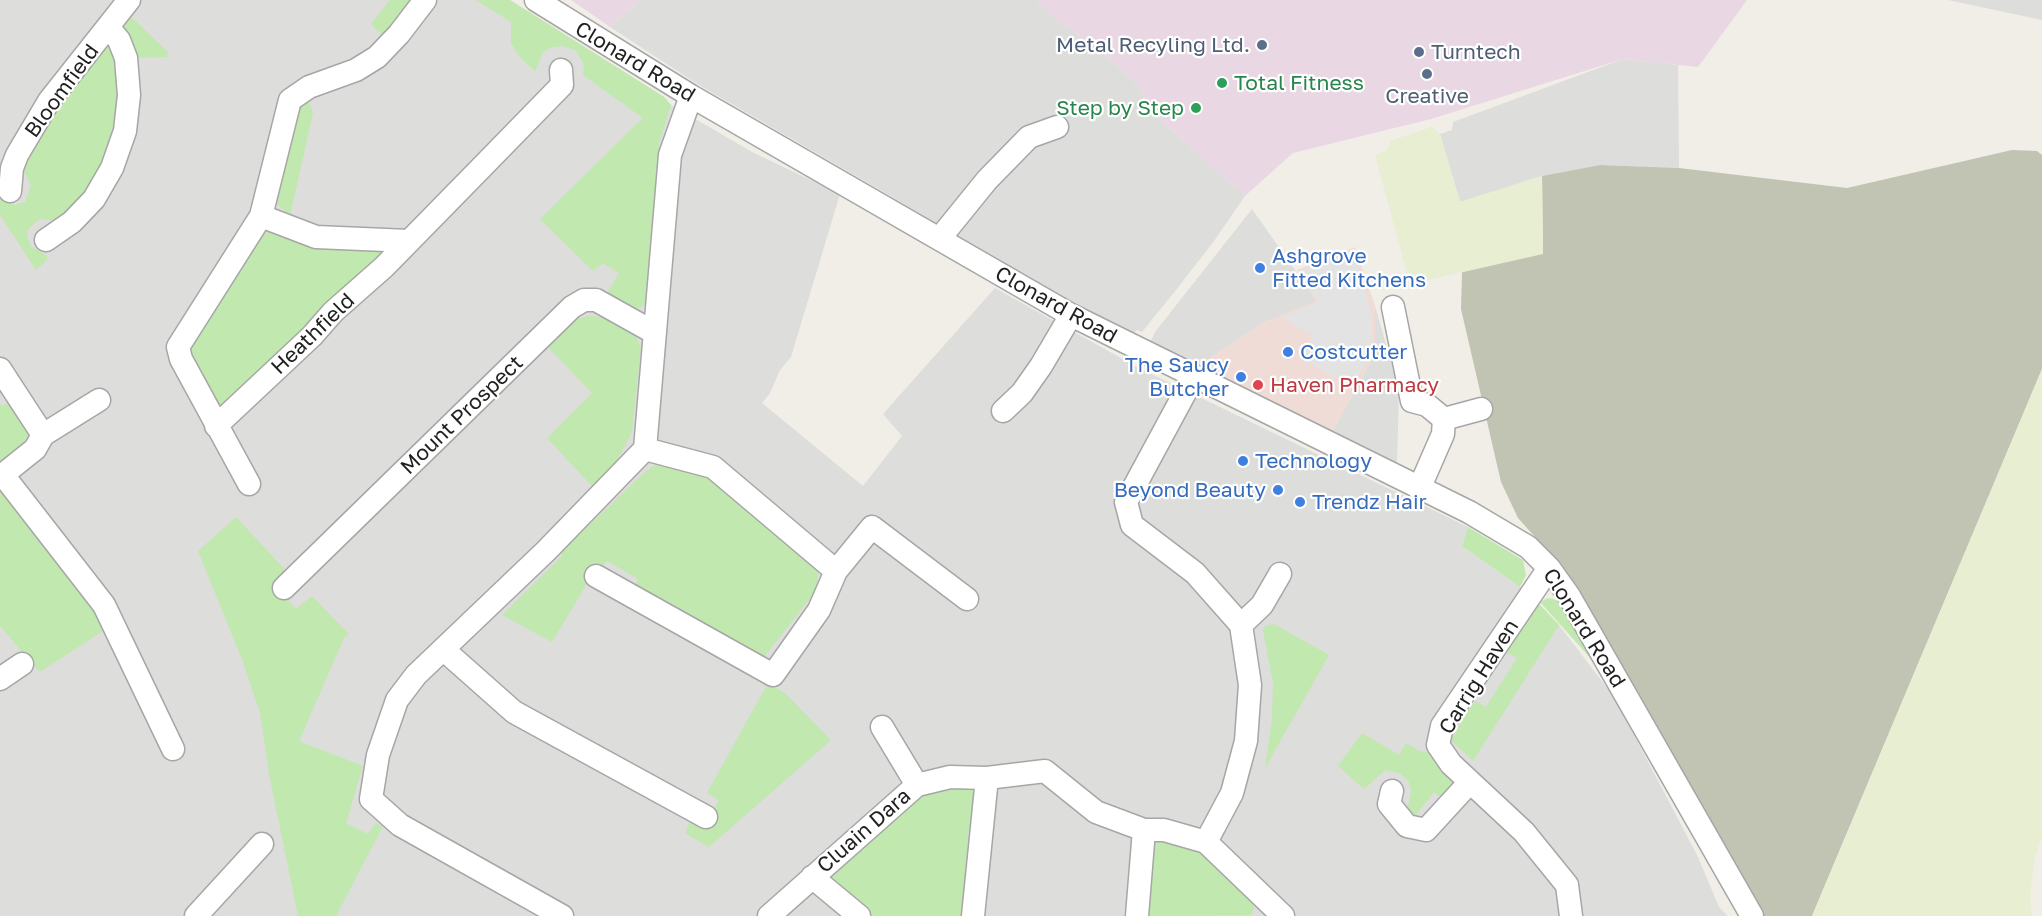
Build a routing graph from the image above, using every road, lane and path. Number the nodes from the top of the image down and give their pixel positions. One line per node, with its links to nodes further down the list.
1 (129, 0): 4 (street, Bloomfield)
2 (425, 0): 9 (street)
3 (536, 0): 6 (street, Clonard Road)
4 (108, 27): 8 (street, Bloomfield); 11 (street, Bloomfield)
5 (561, 70): 12 (street, Heathfield)
6 (691, 96): 10 (street, Clonard Road); 15 (street)
7 (1057, 127): 10 (street)
8 (10, 191)
9 (261, 216): 12 (street); 22 (street)
10 (940, 238): 14 (street, Clonard Road)
11 (46, 240)
12 (409, 241): 22 (street, Heathfield)
13 (1393, 307): 21 (street)
14 (1071, 315): 17 (street, Clonard Road); 20 (street)
15 (655, 333): 24 (street); 32 (street, Mount Prospect)
16 (0, 369): 23 (street)
17 (1194, 376): 27 (street, Clonard Road); 34 (street)
18 (99, 400): 23 (street)
19 (1481, 409): 21 (street)
20 (1003, 411)
21 (1444, 419): 27 (street)
22 (216, 426): 26 (street)
23 (43, 435): 25 (street)
24 (645, 449): 29 (street); 35 (street)
25 (1, 476): 39 (street)
26 (249, 484)
27 (1419, 489): 28 (street, Clonard Road)
28 (1549, 568): 41 (street, Carrig Haven); 57 (street, Clonard Road)
29 (836, 571): 31 (street); 33 (street)
30 (1280, 574): 34 (street)
31 (596, 576)
32 (284, 588)
33 (967, 599)
34 (1241, 625): 46 (street)
35 (444, 650): 44 (street); 51 (street)
36 (22, 664): 37 (street)
37 (0, 679)
38 (882, 727): 42 (street, Cluain Dara)
39 (173, 749)
40 (987, 778): 42 (street, Cluain Dara); 45 (street, Cluain Dara); 54 (street)
41 (1470, 783): 43 (street); 56 (street, Carrig Haven)
42 (916, 785): 48 (street, Cluain Dara)
43 (1392, 791)
44 (706, 817)
45 (1144, 830): 46 (street, Cluain Dara); 55 (street)
46 (1206, 842): 49 (street, Cluain Dara)
47 (262, 844): 50 (street)
48 (812, 877): 52 (street, Cluain Dara); 53 (street, Cluain Dara)
49 (1273, 913)
50 (196, 916)
51 (562, 916)
52 (769, 916)
53 (859, 916)
54 (973, 916)
55 (1137, 916)
56 (1571, 916)
57 (1752, 916)

